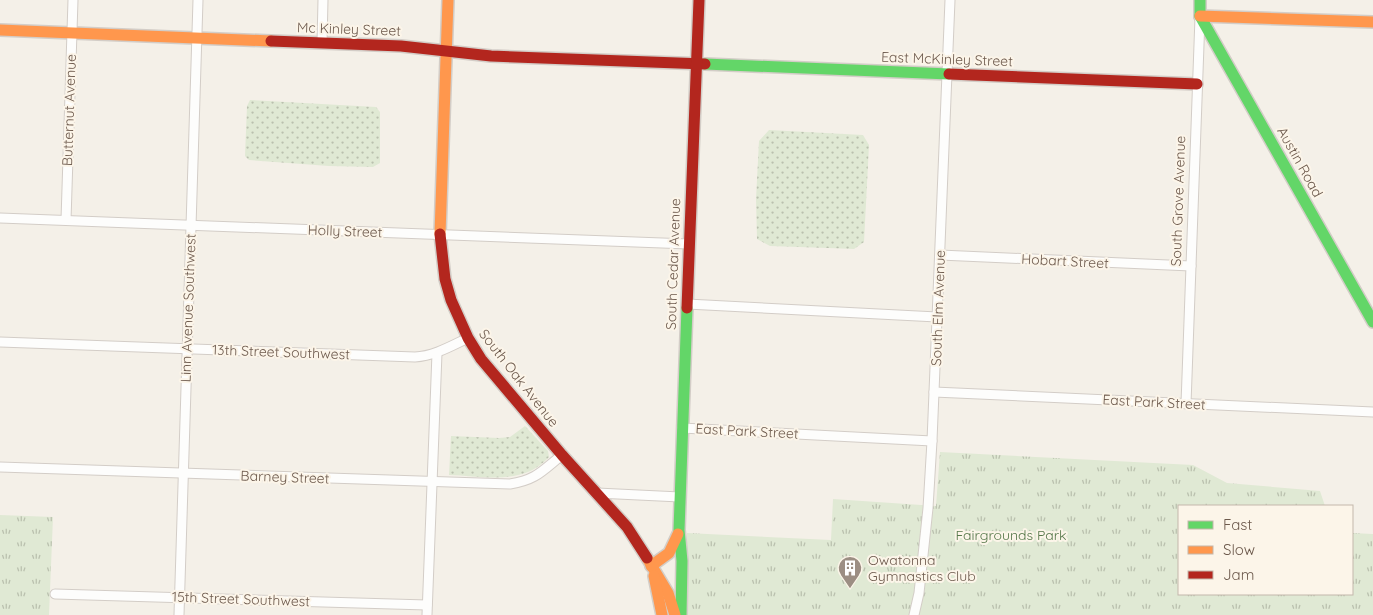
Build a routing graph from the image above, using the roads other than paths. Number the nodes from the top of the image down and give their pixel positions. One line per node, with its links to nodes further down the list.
1 (73, 0): 11 (street, Butternut Avenue)
2 (198, 0): 12 (street, Linn Avenue Southwest)
3 (323, 0): 13 (street)
4 (448, 0): 14 (street, South Oak Avenue)
5 (698, 0): 15 (street, South Cedar Avenue)
6 (950, 0): 16 (street, South Elm Avenue)
7 (1200, 0): 8 (street, South Grove Avenue)
8 (1200, 16): 9 (street); 17 (street, South Grove Avenue); 27 (street, Austin Road)
9 (1373, 22)
10 (0, 30): 11 (street, Mc Kinley Street)
11 (72, 33): 12 (street, Mc Kinley Street); 19 (street, Butternut Avenue)
12 (196, 38): 13 (street, Mc Kinley Street); 20 (street, Linn Avenue Southwest)
13 (322, 43): 14 (street, Mc Kinley Street)
14 (446, 50): 15 (street, Mc Kinley Street); 21 (street, South Oak Avenue)
15 (696, 64): 16 (street, East McKinley Street); 22 (street, South Cedar Avenue)
16 (947, 74): 17 (street, East McKinley Street); 23 (street, South Elm Avenue)
17 (1197, 84): 24 (street, South Grove Avenue)
18 (0, 218): 19 (street, Holly Street)
19 (66, 220): 20 (street, Holly Street)
20 (191, 225): 21 (street, Holly Street); 30 (street, Linn Avenue Southwest)
21 (440, 234): 22 (street, Holly Street); 28 (street, South Oak Avenue)
22 (689, 244): 25 (street, South Cedar Avenue)
23 (940, 255): 24 (street, Hobart Street); 26 (street, South Elm Avenue)
24 (1191, 266): 33 (street, South Grove Avenue)
25 (687, 304): 26 (street); 35 (street, South Cedar Avenue)
26 (937, 317): 32 (street, South Elm Avenue)
27 (1373, 322)
28 (468, 338): 31 (street, 13th Street Southwest); 37 (street, South Oak Avenue)
29 (0, 342): 30 (street, 13th Street Southwest)
30 (187, 349): 31 (street, 13th Street Southwest); 39 (street, Linn Avenue Southwest)
31 (437, 353): 40 (street)
32 (934, 392): 33 (street, East Park Street); 36 (street, South Elm Avenue)
33 (1186, 404): 34 (street, East Park Street)
34 (1373, 412)
35 (682, 428): 36 (street, East Park Street); 42 (street, South Cedar Avenue)
36 (932, 441): 53 (street, South Elm Avenue)
37 (562, 455): 40 (street, Barney Street); 41 (street, South Oak Avenue)
38 (0, 466): 39 (street, Barney Street)
39 (183, 473): 40 (street, Barney Street); 46 (street, Linn Avenue Southwest)
40 (431, 482): 47 (street)
41 (597, 493): 42 (street); 44 (street, South Oak Avenue)
42 (680, 497): 43 (street, South Cedar Avenue)
43 (679, 530): 44 (street, South Cedar Avenue); 52 (street, South Cedar Avenue)
44 (652, 566): 50 (street); 51 (street, South Oak Avenue)
45 (55, 594): 46 (street, 15th Street Southwest)
46 (179, 597): 47 (street, 15th Street Southwest); 48 (street, Linn Avenue Southwest)
47 (427, 605): 49 (street)
48 (179, 615)
49 (427, 615)
50 (662, 615)
51 (675, 615)
52 (681, 615)
53 (914, 615)

